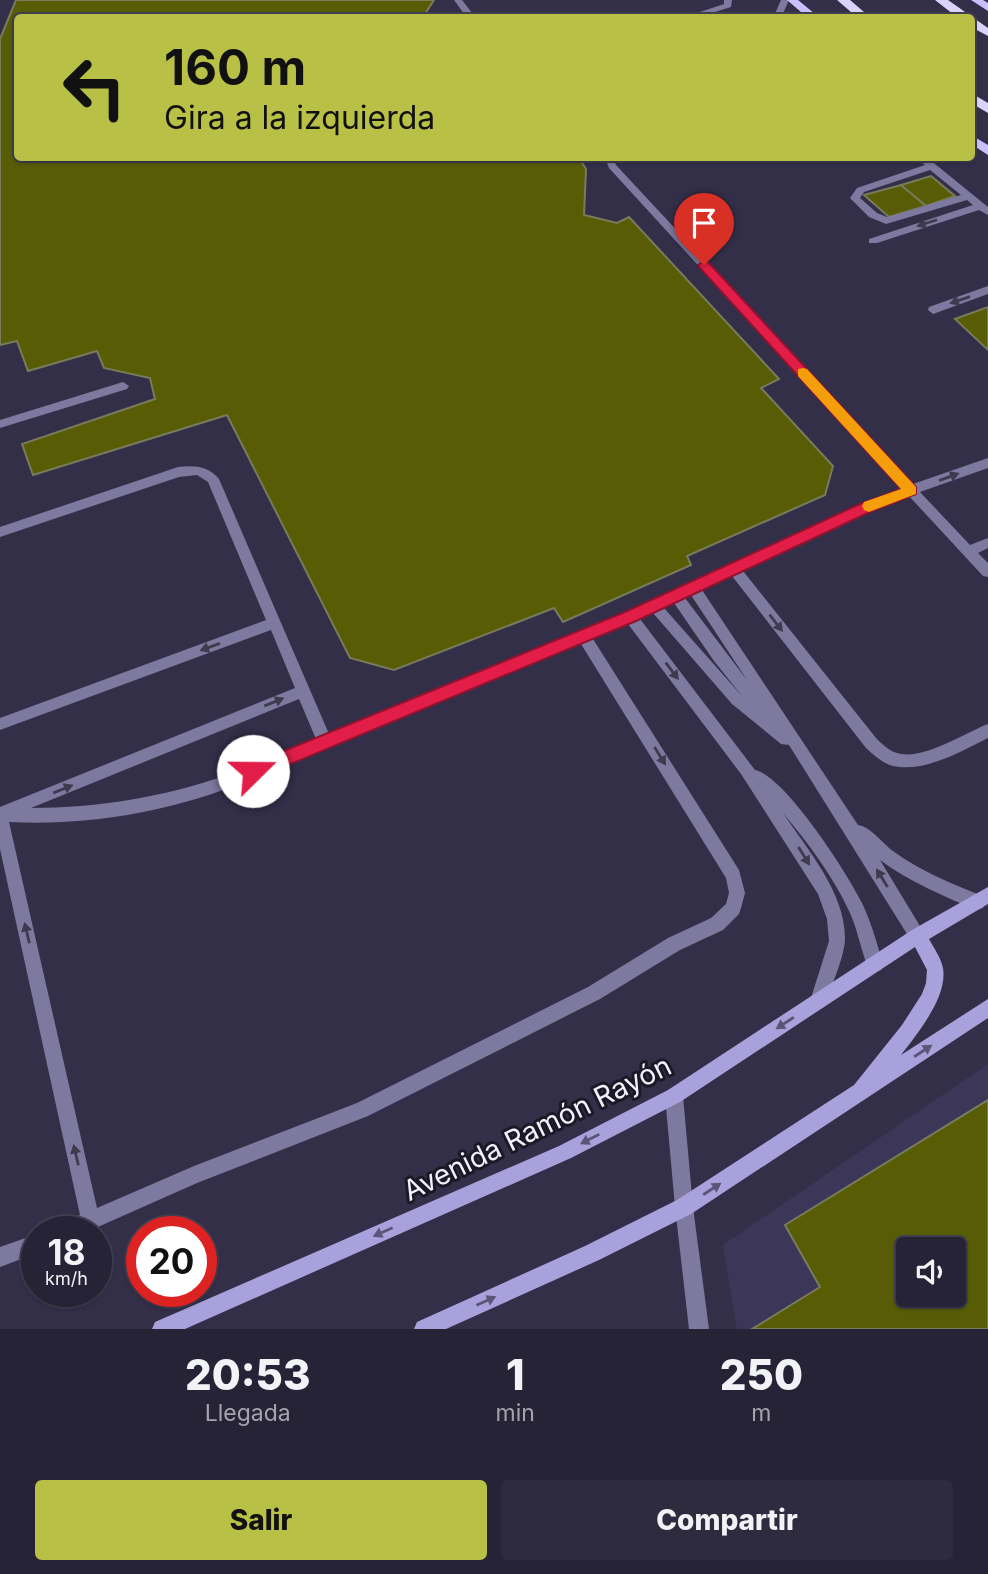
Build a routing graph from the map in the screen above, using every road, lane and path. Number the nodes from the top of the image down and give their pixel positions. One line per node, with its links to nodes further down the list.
1 (458, 0): 8 (street)
2 (728, 0): 9 (street)
3 (792, 0): 10 (main road)
4 (843, 0): 11 (highway)
5 (941, 0): 12 (highway)
6 (976, 0): 7 (main road)
7 (988, 8)
8 (469, 14)
9 (699, 14)
10 (810, 14)
11 (861, 14)
12 (960, 14)
13 (610, 161): 24 (street)
14 (926, 161): 15 (street)
15 (932, 166): 16 (street); 16 (street)
16 (968, 196): 17 (street)
17 (984, 209): 18 (street, one-way to 18)
18 (873, 241)
19 (988, 290): 20 (street, one-way to 20)
20 (933, 310)
21 (122, 386): 22 (street)
22 (0, 424)
23 (988, 463): 24 (street, one-way to 23)
24 (911, 491): 27 (street); 28 (street)
25 (0, 532): 34 (street)
26 (988, 543): 27 (street)
27 (968, 551): 29 (street)
28 (734, 569): 30 (street); 38 (street, one-way to 38)
29 (988, 572)
30 (694, 588): 31 (street); 40 (street)
31 (676, 596): 32 (street); 40 (street)
32 (654, 605): 33 (street); 40 (street)
33 (631, 617): 35 (street); 41 (street, one-way to 41)
34 (274, 624): 36 (street); 37 (street, one-way to 37)
35 (584, 636): 39 (street); 53 (street, one-way to 53)
36 (303, 691): 39 (street); 43 (street, one-way to 36)
37 (0, 724)
38 (988, 731)
39 (325, 742): 43 (street)
40 (796, 746): 42 (street)
41 (746, 769): 46 (street); 47 (street, one-way to 47)
42 (841, 813): 44 (street); 45 (street, one-way to 42)
43 (0, 814): 52 (street, one-way to 43)
44 (983, 899): 45 (main road, Avenida Ramón Rayón)
45 (918, 936): 46 (main road, Avenida Ramón Rayón); 50 (main road)
46 (875, 964): 47 (main road, Avenida Ramón Rayón)
47 (817, 1001): 49 (main road, Avenida Ramón Rayón, one-way to 49)
48 (988, 1008): 50 (main road, one-way to 48)
49 (674, 1096): 51 (street); 56 (main road, Avenida Ramón Rayón, one-way to 56)
50 (854, 1096): 51 (main road, one-way to 50)
51 (684, 1207): 57 (main road, one-way to 51); 58 (street)
52 (90, 1216)
53 (102, 1216)
54 (21, 1249): 55 (street)
55 (0, 1257)
56 (162, 1329)
57 (424, 1329)
58 (699, 1329)

